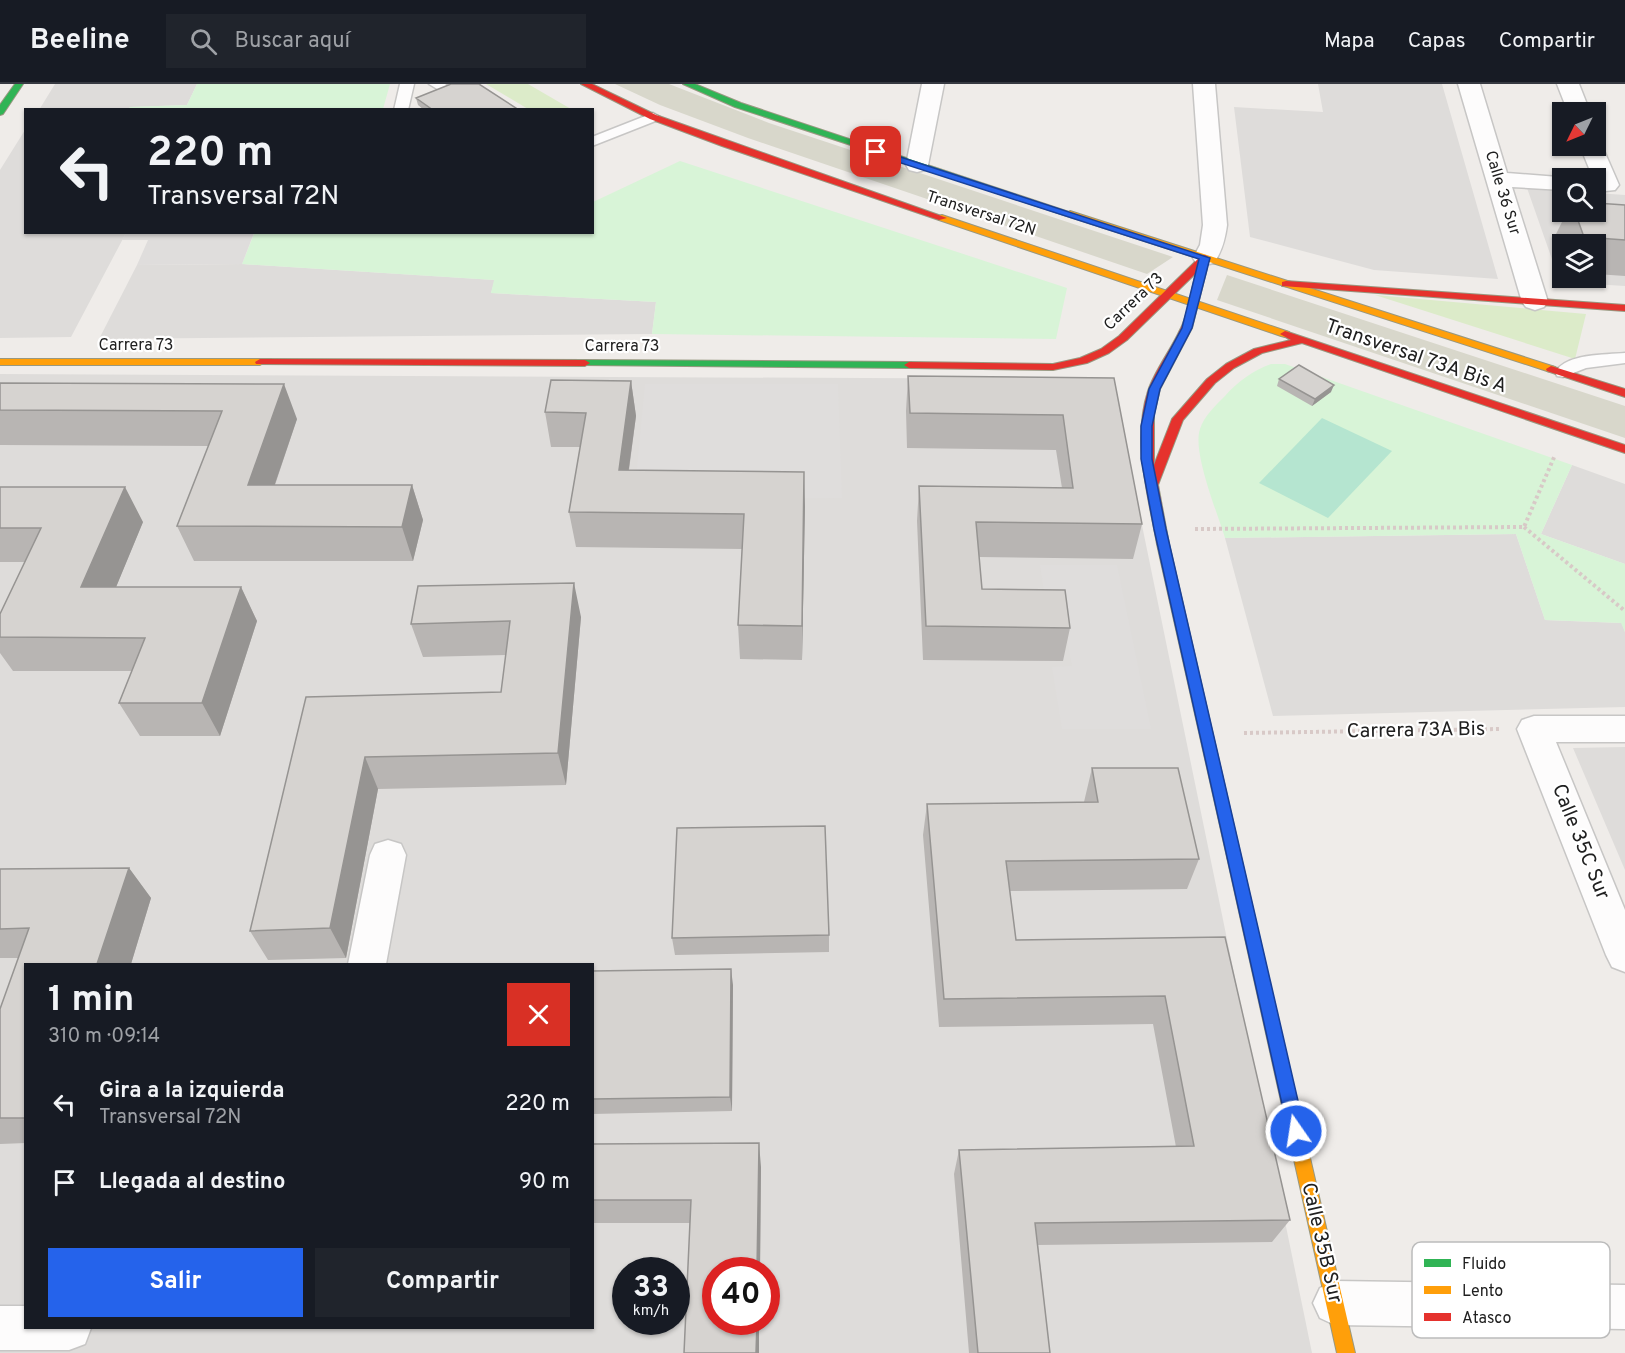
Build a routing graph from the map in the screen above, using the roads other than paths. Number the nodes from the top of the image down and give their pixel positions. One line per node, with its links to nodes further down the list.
1 (19, 84): 13 (street)
2 (407, 84): 12 (lane)
3 (436, 84): 10 (lane)
4 (585, 84): 14 (street, Transversal 72N)
5 (687, 84): 16 (street, Transversal 72N)
6 (933, 84): 16 (street)
7 (1204, 84): 19 (street, Calle 35B Sur)
8 (1469, 84): 17 (street, Calle 36 Sur)
9 (1568, 84): 11 (street)
10 (449, 92)
11 (1575, 102)
12 (401, 108)
13 (0, 112)
14 (653, 117): 15 (lane); 21 (street, Transversal 72N)
15 (594, 141)
16 (917, 165): 19 (street, Transversal 72N)
17 (1498, 179): 18 (street); 22 (street, Calle 36 Sur)
18 (1552, 182)
19 (1205, 258): 20 (street, Transversal 73A Bis A); 21 (street, Carrera 73); 23 (street, Calle 35B Sur)
20 (1286, 284): 22 (street); 30 (street, Transversal 73A Bis A)
21 (1166, 295): 23 (street, Transversal 72N); 29 (street, Carrera 73)
22 (1535, 302): 24 (street)
23 (1194, 303): 27 (street, Transversal 73A Bis A); 33 (street, Calle 35B Sur)
24 (1608, 307): 25 (street); 26 (lane)
25 (1625, 308)
26 (1625, 315)
27 (1303, 340): 32 (street, Transversal 73A Bis A); 33 (street)
28 (1625, 358): 30 (lane)
29 (0, 362)
30 (1563, 372): 31 (street, Transversal 73A Bis A)
31 (1625, 393)
32 (1625, 449)
33 (1151, 488): 38 (street, Calle 35B Sur)
34 (1625, 729): 36 (street, Calle 35C Sur)
35 (388, 855): 37 (street)
36 (1625, 955)
37 (367, 963)
38 (1335, 1303): 39 (street); 44 (street, Calle 35B Sur)
39 (1412, 1304)
40 (1610, 1307): 41 (street)
41 (1625, 1307)
42 (0, 1328): 43 (street)
43 (24, 1328)
44 (1346, 1353)

